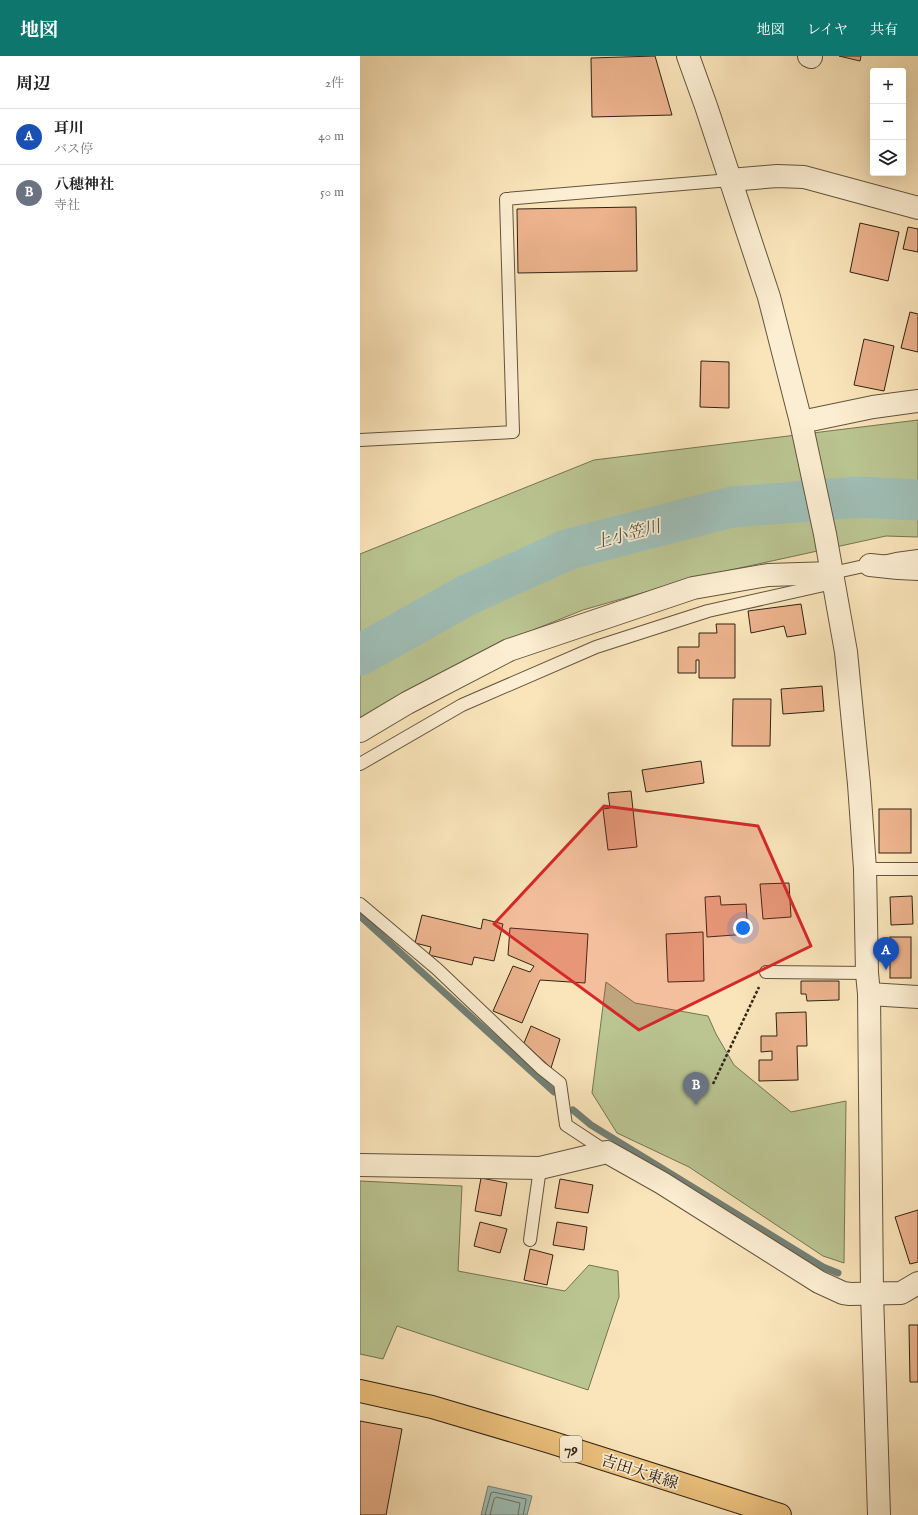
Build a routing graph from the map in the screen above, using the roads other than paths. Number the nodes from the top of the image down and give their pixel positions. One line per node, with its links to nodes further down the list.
1 (688, 56): 2 (street)
2 (730, 180): 3 (street); 5 (street); 6 (lane)
3 (918, 208)
4 (918, 401): 5 (street)
5 (800, 422): 10 (street)
6 (360, 440)
7 (918, 556): 8 (lane)
8 (870, 565): 9 (street); 10 (lane)
9 (918, 569)
10 (833, 578): 11 (street); 12 (lane); 13 (street)
11 (360, 731)
12 (360, 764)
13 (865, 869): 14 (lane); 17 (street)
14 (918, 870)
15 (360, 904): 20 (lane)
16 (766, 972): 17 (lane)
17 (867, 973): 18 (street)
18 (869, 994): 19 (street); 25 (street)
19 (918, 997)
20 (607, 1152): 22 (street); 25 (street)
21 (360, 1165): 22 (street)
22 (540, 1168): 23 (lane)
23 (530, 1240)
24 (918, 1283): 25 (street)
25 (872, 1293): 28 (street)
26 (360, 1392): 27 (main road, 吉田大東線 / 79)
27 (780, 1515)
28 (880, 1515)

